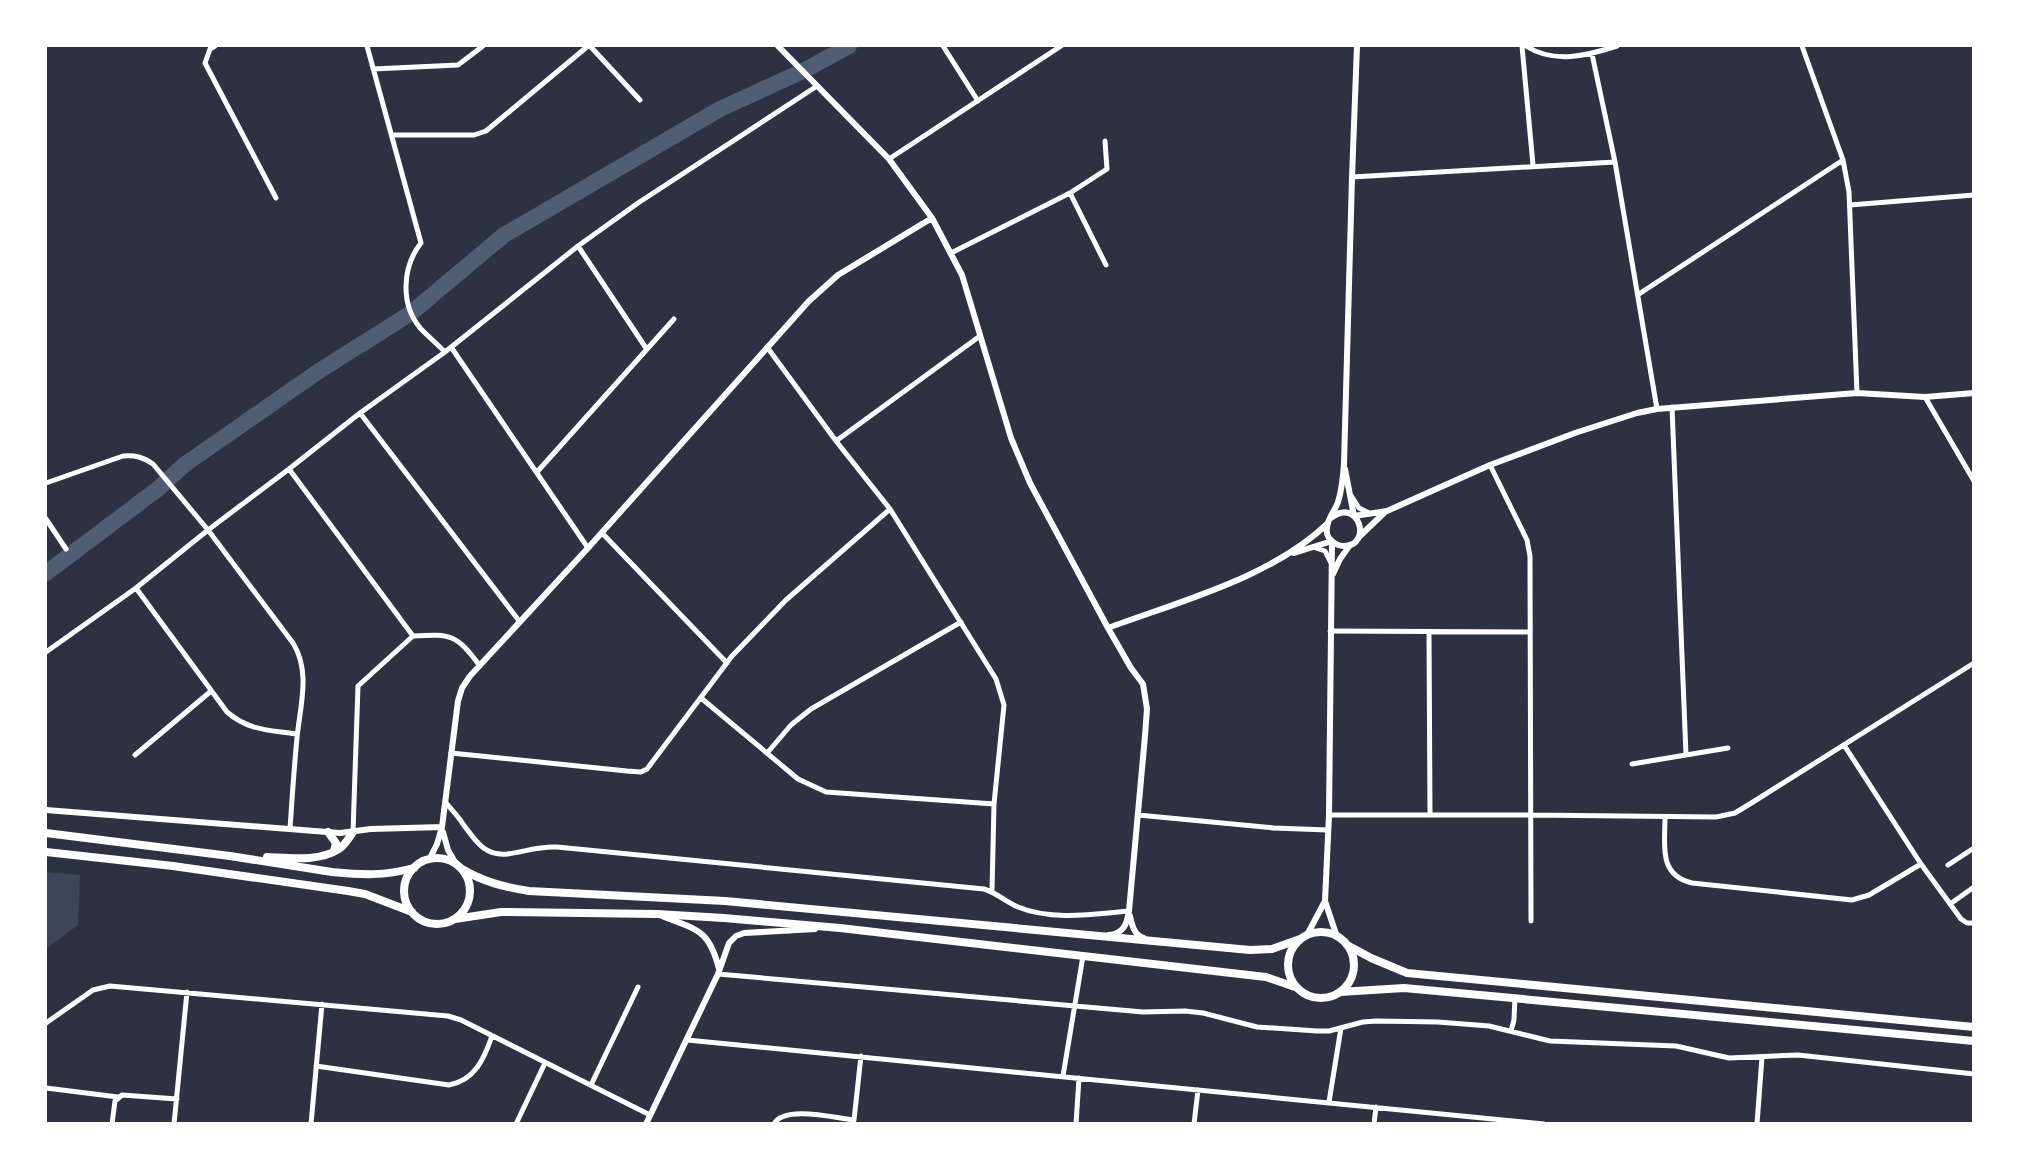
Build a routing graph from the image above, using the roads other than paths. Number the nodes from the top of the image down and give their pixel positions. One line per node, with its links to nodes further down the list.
1 (215, 46): 28 (street)
2 (367, 46): 15 (street)
3 (483, 46): 15 (street)
4 (586, 46): 17 (street); 19 (street)
5 (778, 46): 16 (street)
6 (943, 46): 18 (street)
7 (1061, 46): 18 (street)
8 (1357, 46): 25 (street)
9 (1524, 46): 14 (street); 24 (street)
10 (1552, 46): 14 (street)
11 (1616, 46): 13 (street)
12 (1802, 46): 22 (street)
13 (1592, 54): 14 (street); 23 (street)
14 (1551, 55)
15 (373, 69): 19 (street)
16 (817, 86): 21 (street); 31 (street)
17 (640, 100)
18 (978, 100): 21 (street)
19 (392, 135): 40 (street)
20 (1105, 141): 26 (street)
21 (889, 159): 30 (street)
22 (1843, 160): 29 (street); 34 (street)
23 (1615, 162): 24 (street); 34 (street)
24 (1533, 165): 25 (street)
25 (1352, 177): 48 (street)
26 (1070, 193): 32 (street); 33 (street)
27 (1973, 195): 29 (street)
28 (276, 198)
29 (1850, 205): 41 (street)
30 (932, 218): 32 (street); 38 (street)
31 (578, 246): 37 (street); 39 (street)
32 (951, 253): 36 (street)
33 (1106, 265)
34 (1639, 294): 45 (street)
35 (674, 318): 39 (street)
36 (980, 336): 47 (street); 75 (street)
37 (451, 347): 40 (street); 51 (street)
38 (767, 347): 47 (street); 62 (street)
39 (646, 348): 51 (street)
40 (445, 352): 46 (street)
41 (1857, 393): 43 (street); 44 (street)
42 (1973, 393): 43 (street)
43 (1925, 397): 52 (street)
44 (1672, 407): 45 (street); 92 (street)
45 (1657, 409): 49 (street)
46 (360, 413): 50 (street); 73 (street)
47 (836, 441): 55 (street)
48 (1344, 464): 54 (street); 60 (street)
49 (1490, 465): 56 (street); 78 (street)
50 (289, 469): 61 (street); 79 (street)
51 (537, 472): 67 (street)
52 (1973, 481)
53 (46, 483): 61 (street)
54 (1352, 497): 57 (street); 58 (street)
55 (890, 509): 74 (street); 81 (street)
56 (1387, 511): 57 (street); 63 (street)
57 (1369, 513): 58 (street)
58 (1354, 516): 60 (street); 63 (street)
59 (46, 519): 68 (street)
60 (1329, 520): 64 (street); 69 (street)
61 (208, 530): 72 (street); 86 (street)
62 (601, 533): 67 (street); 81 (street)
63 (1358, 538): 65 (street)
64 (1332, 541): 65 (street); 66 (street); 70 (street)
65 (1350, 545): 71 (street)
66 (1313, 547): 69 (street); 70 (street)
67 (588, 548): 73 (street)
68 (66, 550)
69 (1289, 554): 75 (street)
70 (1331, 563): 71 (street)
71 (1331, 580): 76 (street)
72 (136, 589): 80 (street); 84 (street)
73 (520, 622): 83 (street)
74 (961, 622): 89 (street); 95 (street)
75 (1108, 628): 99 (street)
76 (1330, 631): 77 (street); 100 (street)
77 (1429, 632): 78 (street); 97 (street)
78 (1530, 632): 98 (street)
79 (413, 636): 83 (street); 106 (street)
80 (46, 652)
81 (726, 663): 85 (street)
82 (1973, 664): 87 (street)
83 (480, 666): 90 (street)
84 (210, 692): 86 (street); 91 (street)
85 (701, 698): 89 (street); 90 (street)
86 (297, 734): 103 (street)
87 (1844, 745): 101 (street); 113 (street)
88 (1728, 748): 92 (street)
89 (768, 752): 95 (street)
90 (451, 753): 94 (street)
91 (135, 755)
92 (1686, 755): 93 (street)
93 (1632, 764)
94 (445, 802): 102 (street); 118 (street)
95 (994, 804): 118 (street)
96 (46, 810): 103 (street)
97 (1430, 814): 98 (street); 100 (street)
98 (1531, 814): 101 (street); 125 (street)
99 (1138, 815): 104 (street); 121 (street)
100 (1329, 815): 104 (street)
101 (1665, 818): 113 (street)
102 (442, 827): 106 (street); 112 (street); 115 (street)
103 (290, 829): 105 (street)
104 (1328, 830): 119 (street)
105 (328, 832): 106 (street); 109 (main road)
106 (353, 832): 109 (main road)
107 (46, 833): 111 (main road)
108 (1973, 848): 114 (street)
109 (334, 851): 111 (main road)
110 (46, 852): 122 (main road)
111 (230, 856): 116 (main road)
112 (429, 860): 115 (main road); 116 (main road)
113 (1921, 863): 120 (street)
114 (1948, 865)
115 (459, 867): 124 (main road); 128 (main road)
116 (414, 868): 122 (main road)
117 (1973, 887): 120 (street)
118 (992, 891): 121 (street)
119 (1325, 901): 129 (street); 130 (street)
120 (1950, 904): 126 (street)
121 (1129, 911): 128 (street); 131 (street)
122 (412, 912): 124 (main road)
123 (657, 914): 124 (main road); 127 (main road); 134 (street)
124 (456, 919)
125 (1531, 921)
126 (1973, 923)
127 (840, 928): 133 (main road); 134 (street)
128 (1086, 936): 131 (main road)
129 (1303, 937): 130 (main road); 131 (main road); 136 (main road)
130 (1337, 937): 132 (main road)
131 (1158, 943)
132 (1347, 945): 138 (main road); 143 (main road)
133 (1083, 956): 136 (main road); 141 (street)
134 (718, 972): 141 (street); 147 (street)
135 (638, 987): 156 (street)
136 (1295, 987): 138 (main road)
137 (187, 992): 140 (street); 142 (street); 160 (street)
138 (1340, 992): 139 (main road)
139 (1515, 997): 145 (street); 148 (main road)
140 (322, 1004): 146 (street); 152 (street)
141 (1074, 1005): 144 (street); 154 (street)
142 (46, 1023)
143 (1973, 1027)
144 (1341, 1028): 145 (street); 161 (street)
145 (1511, 1031): 150 (street)
146 (492, 1036): 151 (street); 152 (street)
147 (687, 1040): 149 (street); 163 (street)
148 (1973, 1041)
149 (861, 1056): 154 (street); 164 (street)
150 (1762, 1057): 153 (street); 175 (street)
151 (545, 1063): 156 (street); 168 (street)
152 (316, 1066): 167 (street)
153 (1973, 1074)
154 (1063, 1076): 155 (street)
155 (1079, 1078): 158 (street); 171 (street)
156 (591, 1085): 163 (street)
157 (46, 1088): 159 (street)
158 (1198, 1090): 161 (street); 172 (street)
159 (118, 1097): 160 (street); 165 (street)
160 (177, 1099): 166 (street)
161 (1329, 1102): 162 (street)
162 (1376, 1107): 173 (street); 174 (street)
163 (650, 1115): 169 (street)
164 (854, 1122): 170 (street)
165 (112, 1124)
166 (174, 1124)
167 (312, 1124)
168 (516, 1124)
169 (646, 1124)
170 (774, 1124)
171 (1076, 1124)
172 (1194, 1124)
173 (1374, 1124)
174 (1544, 1124)
175 (1757, 1124)

